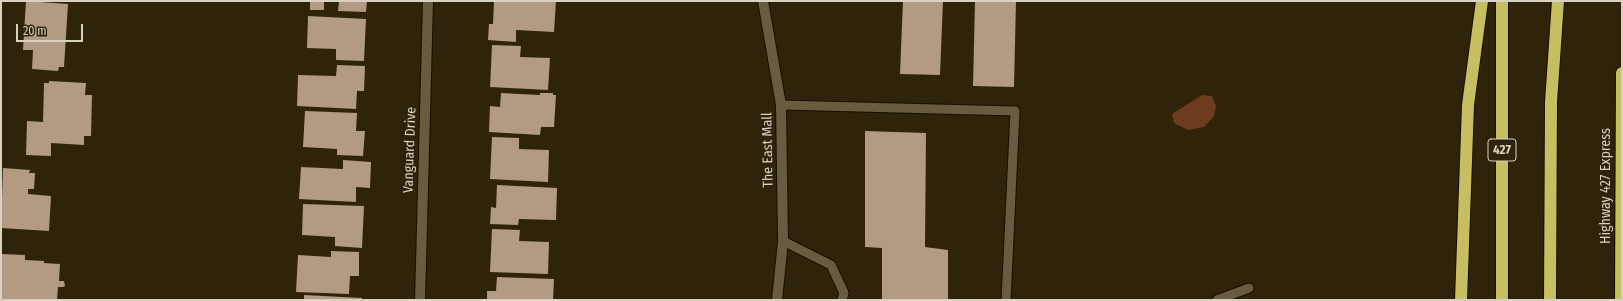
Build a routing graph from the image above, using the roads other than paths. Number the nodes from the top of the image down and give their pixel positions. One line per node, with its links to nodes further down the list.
1 (428, 1): 10 (main road, Vanguard Drive)
2 (763, 1): 7 (main road, The East Mall)
3 (1482, 1): 15 (highway)
4 (1502, 1): 16 (highway, 427)
5 (1558, 1): 17 (highway)
6 (1622, 72): 18 (highway, Highway 427 Express)
7 (781, 105): 8 (main road, The East Mall); 13 (lane)
8 (783, 241): 11 (main road, The East Mall); 12 (lane)
9 (1249, 288): 14 (lane)
10 (420, 300)
11 (777, 300)
12 (842, 300)
13 (1006, 300)
14 (1217, 300)
15 (1461, 300)
16 (1502, 300)
17 (1550, 300)
18 (1621, 300)

